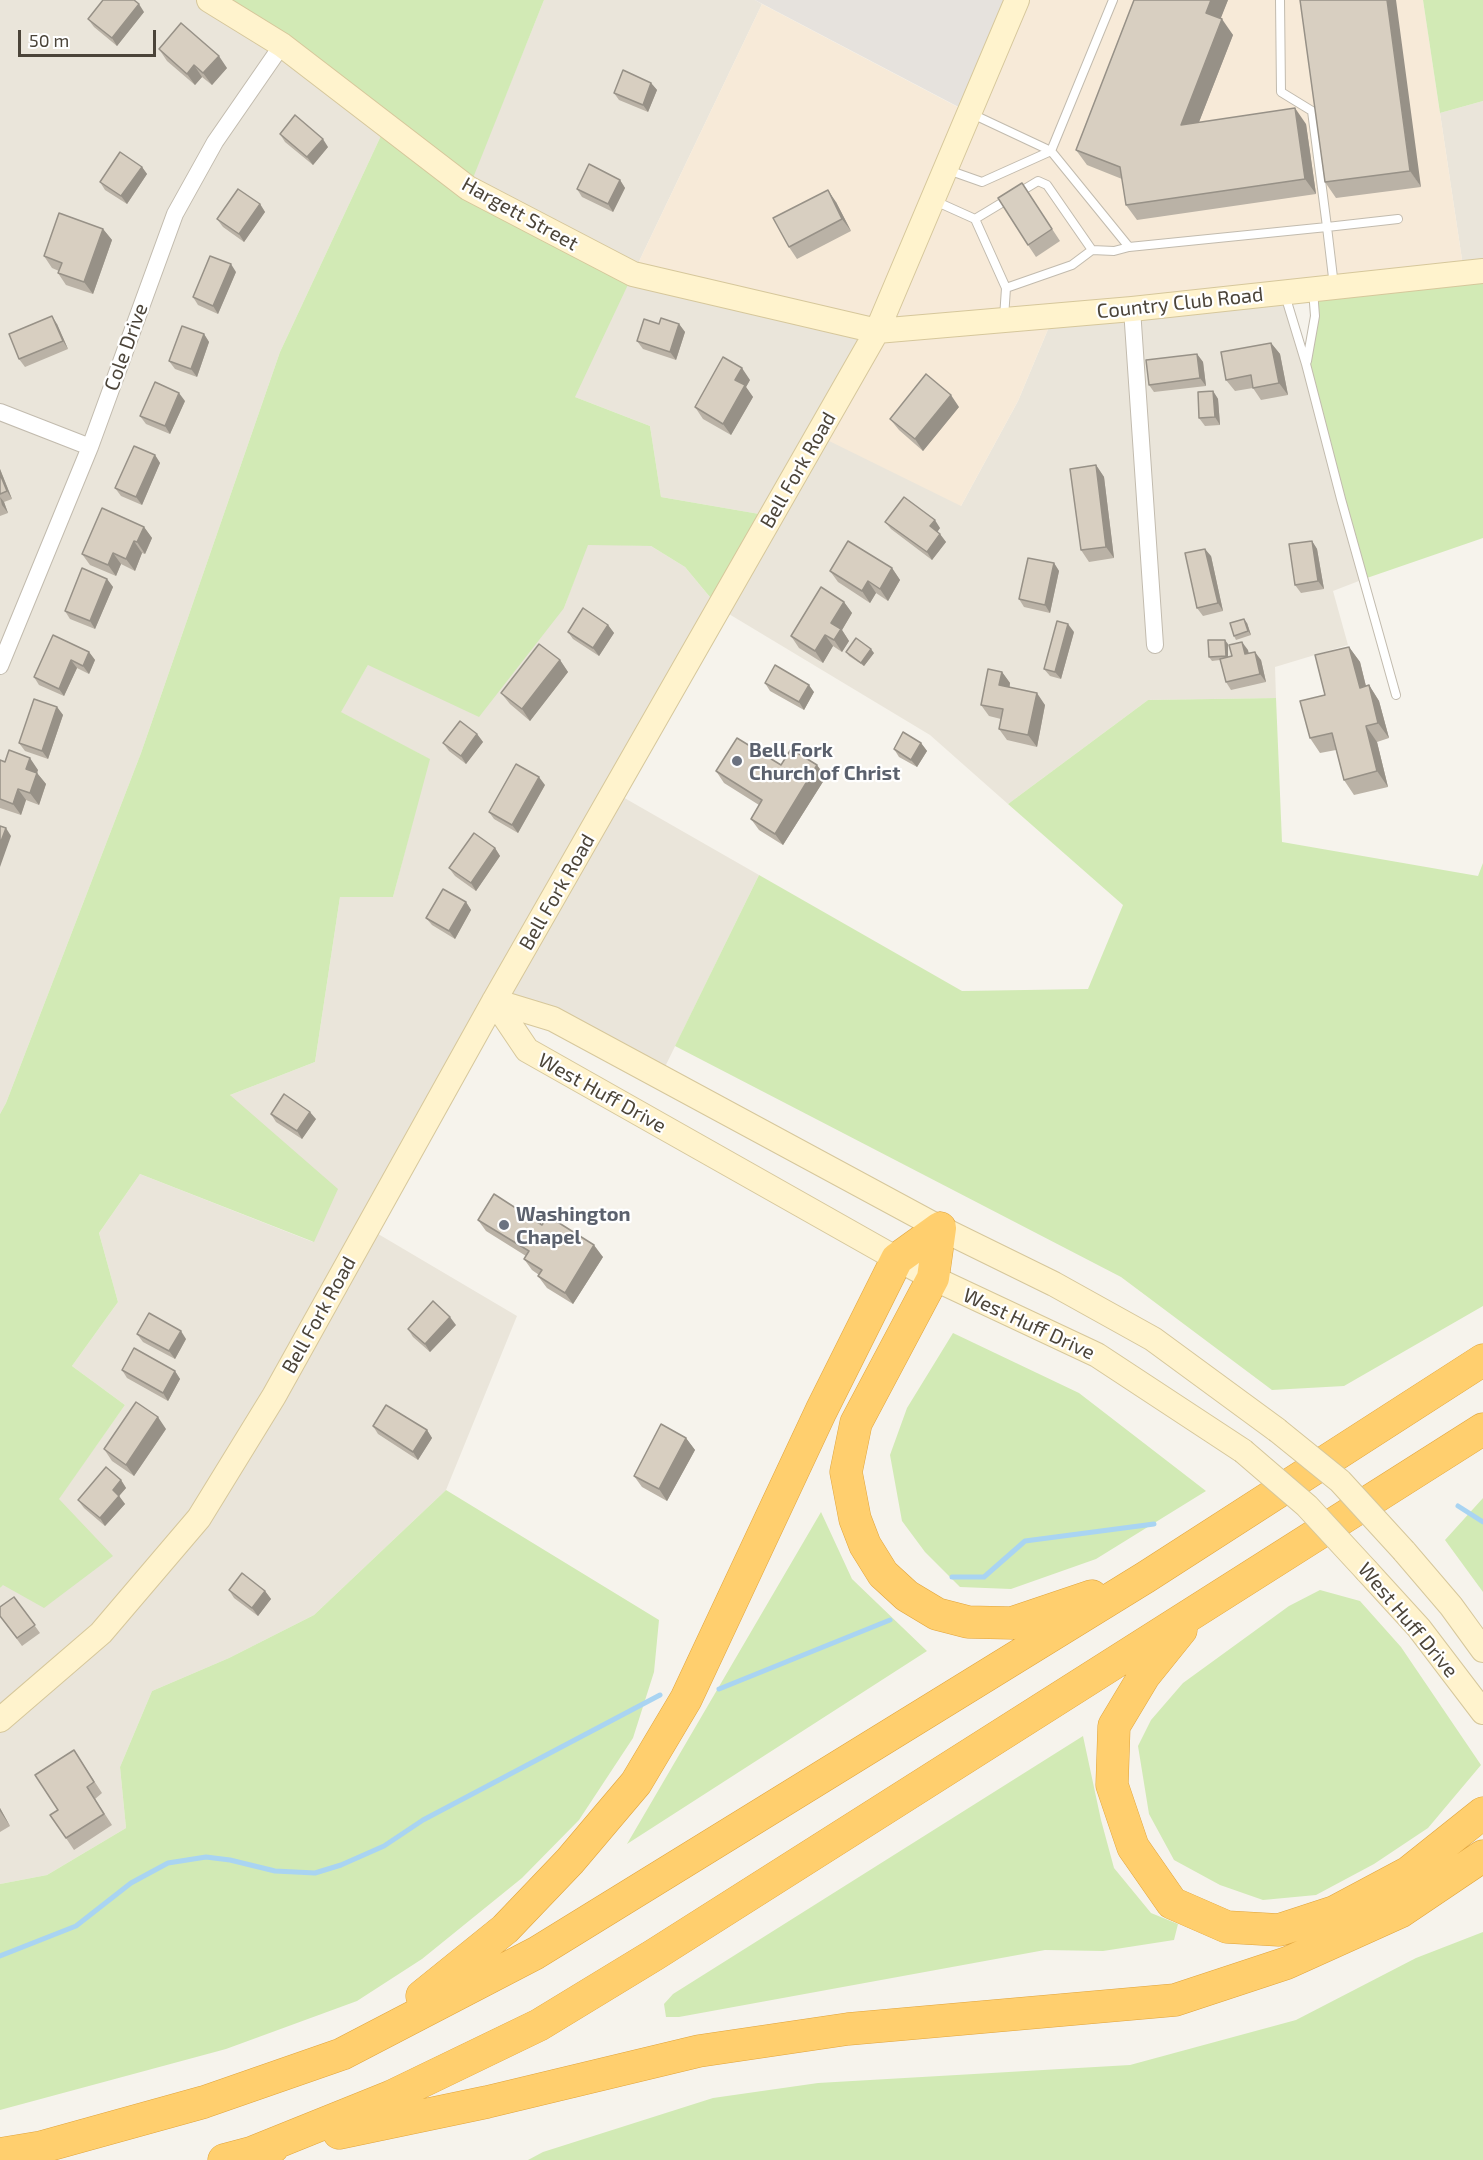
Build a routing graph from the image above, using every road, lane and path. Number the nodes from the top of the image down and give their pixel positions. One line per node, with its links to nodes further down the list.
1 (209, 0): 5 (main road, Hargett Street)
2 (1017, 0): 6 (main road, Bell Fork Road)
3 (1113, 0): 7 (lane)
4 (1280, 0): 12 (lane)
5 (282, 45): 21 (main road, Hargett Street); 24 (street, Cole Drive)
6 (970, 113): 7 (lane); 8 (main road, Bell Fork Road)
7 (1052, 151): 8 (lane); 13 (lane)
8 (945, 169): 9 (main road, Bell Fork Road)
9 (932, 199): 10 (lane); 21 (main road, Bell Fork Road)
10 (975, 219): 14 (lane); 16 (lane)
11 (1398, 219): 12 (lane)
12 (1328, 227): 13 (lane); 17 (lane)
13 (1129, 247): 14 (lane)
14 (1092, 250): 16 (lane)
15 (1483, 271): 17 (main road, Country Club Road)
16 (1006, 288): 20 (lane)
17 (1324, 288): 18 (main road, Country Club Road); 22 (lane)
18 (1284, 292): 19 (main road, Country Club Road); 22 (lane)
19 (1132, 309): 20 (main road, Country Club Road); 25 (street)
20 (1003, 320): 21 (main road, Country Club Road)
21 (877, 331): 28 (main road, Bell Fork Road)
22 (1306, 364): 27 (lane)
23 (0, 412): 24 (street)
24 (90, 447): 26 (street, Cole Drive)
25 (1155, 645)
26 (0, 666)
27 (1396, 695)
28 (494, 1001): 29 (main road, West Huff Drive); 30 (main road, West Huff Drive); 38 (main road, Bell Fork Road)
29 (940, 1228): 30 (highway); 31 (highway); 36 (main road, West Huff Drive, bridge)
30 (897, 1259): 31 (main road, West Huff Drive); 41 (highway)
31 (933, 1278): 34 (highway); 37 (main road, West Huff Drive, bridge)
32 (1483, 1360): 34 (highway)
33 (1483, 1429): 35 (highway)
34 (1146, 1577): 41 (highway)
35 (1197, 1610): 39 (highway); 43 (highway)
36 (1483, 1650)
37 (1483, 1712)
38 (0, 1719)
39 (1483, 1813)
40 (1483, 1856): 43 (highway)
41 (342, 2054): 42 (highway)
42 (0, 2154)
43 (238, 2156)

